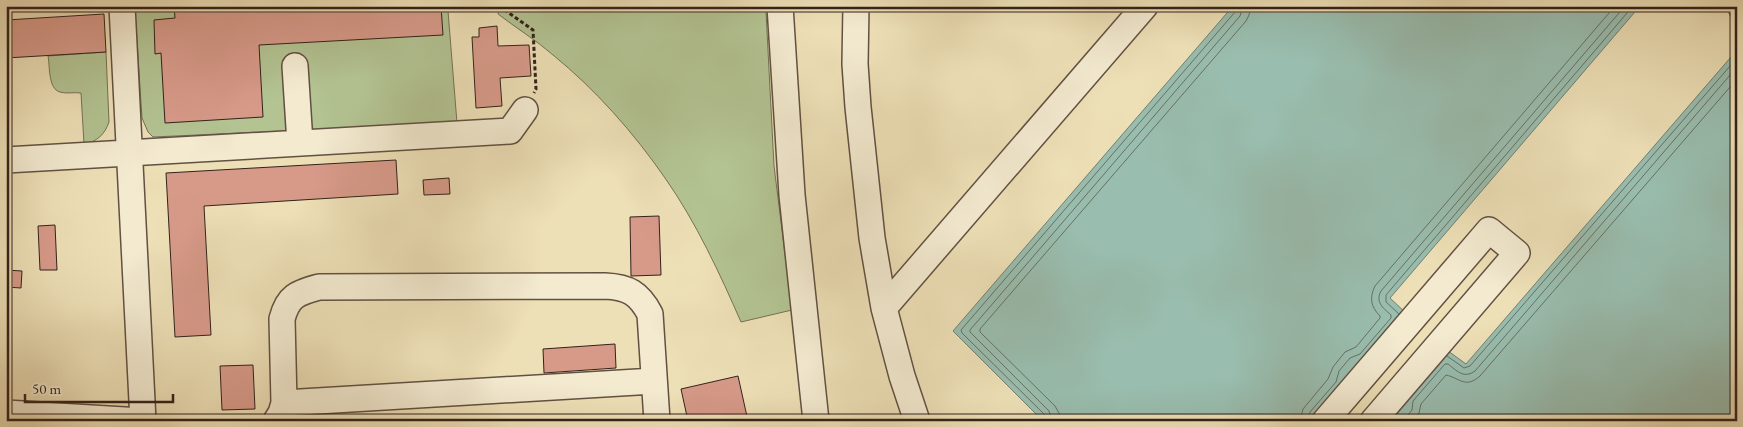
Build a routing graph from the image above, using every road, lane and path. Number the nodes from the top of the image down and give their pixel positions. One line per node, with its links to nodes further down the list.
1 (122, 6): 9 (lane)
2 (499, 6): 7 (path)
3 (780, 6): 15 (lane)
4 (856, 6): 11 (lane)
5 (1146, 6): 11 (lane)
6 (295, 66): 8 (lane)
7 (525, 110): 8 (lane)
8 (300, 143): 9 (lane)
9 (130, 152): 10 (lane); 16 (lane)
10 (6, 160)
11 (884, 308): 18 (lane)
12 (654, 382): 13 (lane); 13 (lane); 17 (lane)
13 (280, 412)
14 (6, 413): 16 (lane)
15 (812, 419)
16 (143, 421)
17 (657, 421)
18 (917, 421)
19 (1325, 421): 20 (lane)
20 (1373, 421)

